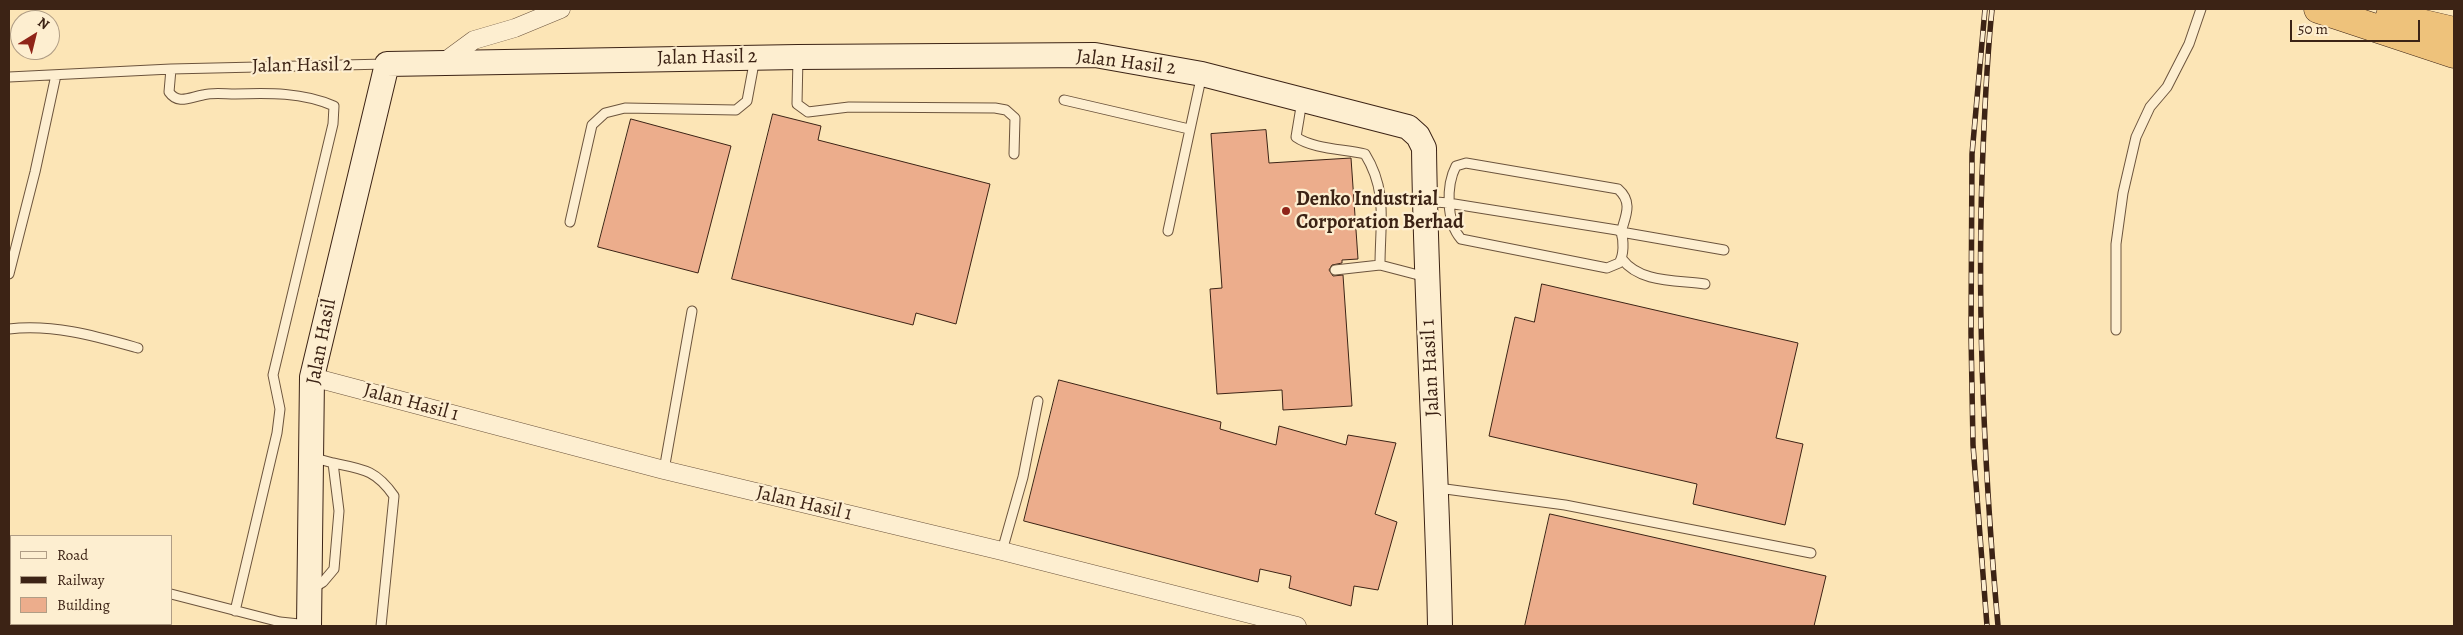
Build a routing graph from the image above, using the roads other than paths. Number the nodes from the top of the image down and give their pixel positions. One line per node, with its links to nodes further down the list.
1 (561, 9): 9 (street)
2 (2201, 9): 34 (lane)
3 (2318, 9): 6 (highway)
4 (2357, 9): 5 (highway)
5 (2454, 31)
6 (2454, 54)
7 (798, 57): 8 (street, Jalan Hasil 2); 12 (street, Jalan Hasil 2); 19 (lane)
8 (755, 58): 9 (street, Jalan Hasil 2); 22 (lane)
9 (444, 62): 10 (street, Jalan Hasil 2)
10 (387, 64): 11 (lane, Jalan Hasil 2); 36 (street, Jalan Hasil)
11 (171, 69): 13 (lane, Jalan Hasil 2); 44 (lane)
12 (1202, 74): 15 (street, Jalan Hasil 2); 18 (lane)
13 (56, 75): 14 (lane, Jalan Hasil 2); 29 (lane)
14 (9, 77)
15 (1302, 98): 17 (street, Jalan Hasil 2); 27 (lane)
16 (1064, 100): 18 (lane)
17 (1397, 124): 20 (street, Jalan Hasil 1)
18 (1189, 129): 23 (lane)
19 (1014, 154)
20 (1425, 201): 21 (lane); 30 (street, Jalan Hasil 1)
21 (1448, 203): 24 (lane); 24 (lane); 26 (lane)
22 (570, 222)
23 (1168, 231)
24 (1621, 232): 25 (lane); 26 (lane)
25 (1724, 250)
26 (1622, 259): 31 (lane)
27 (1380, 265): 28 (lane); 30 (lane)
28 (1335, 270)
29 (9, 274)
30 (1427, 277): 40 (street, Jalan Hasil 1)
31 (1705, 284)
32 (692, 311): 39 (lane)
33 (9, 329): 35 (lane)
34 (2116, 330)
35 (138, 348)
36 (312, 377): 38 (street, Jalan Hasil); 39 (street, Jalan Hasil 1)
37 (1038, 401): 41 (lane)
38 (322, 460): 45 (street, Jalan Hasil); 46 (lane)
39 (664, 470): 41 (street, Jalan Hasil 1)
40 (1437, 488): 42 (lane); 48 (street, Jalan Hasil 1)
41 (1002, 551): 47 (street, Jalan Hasil 1)
42 (1811, 553)
43 (172, 594): 44 (lane)
44 (235, 611): 45 (lane)
45 (309, 625)
46 (381, 626)
47 (1297, 626)
48 (1440, 626)

